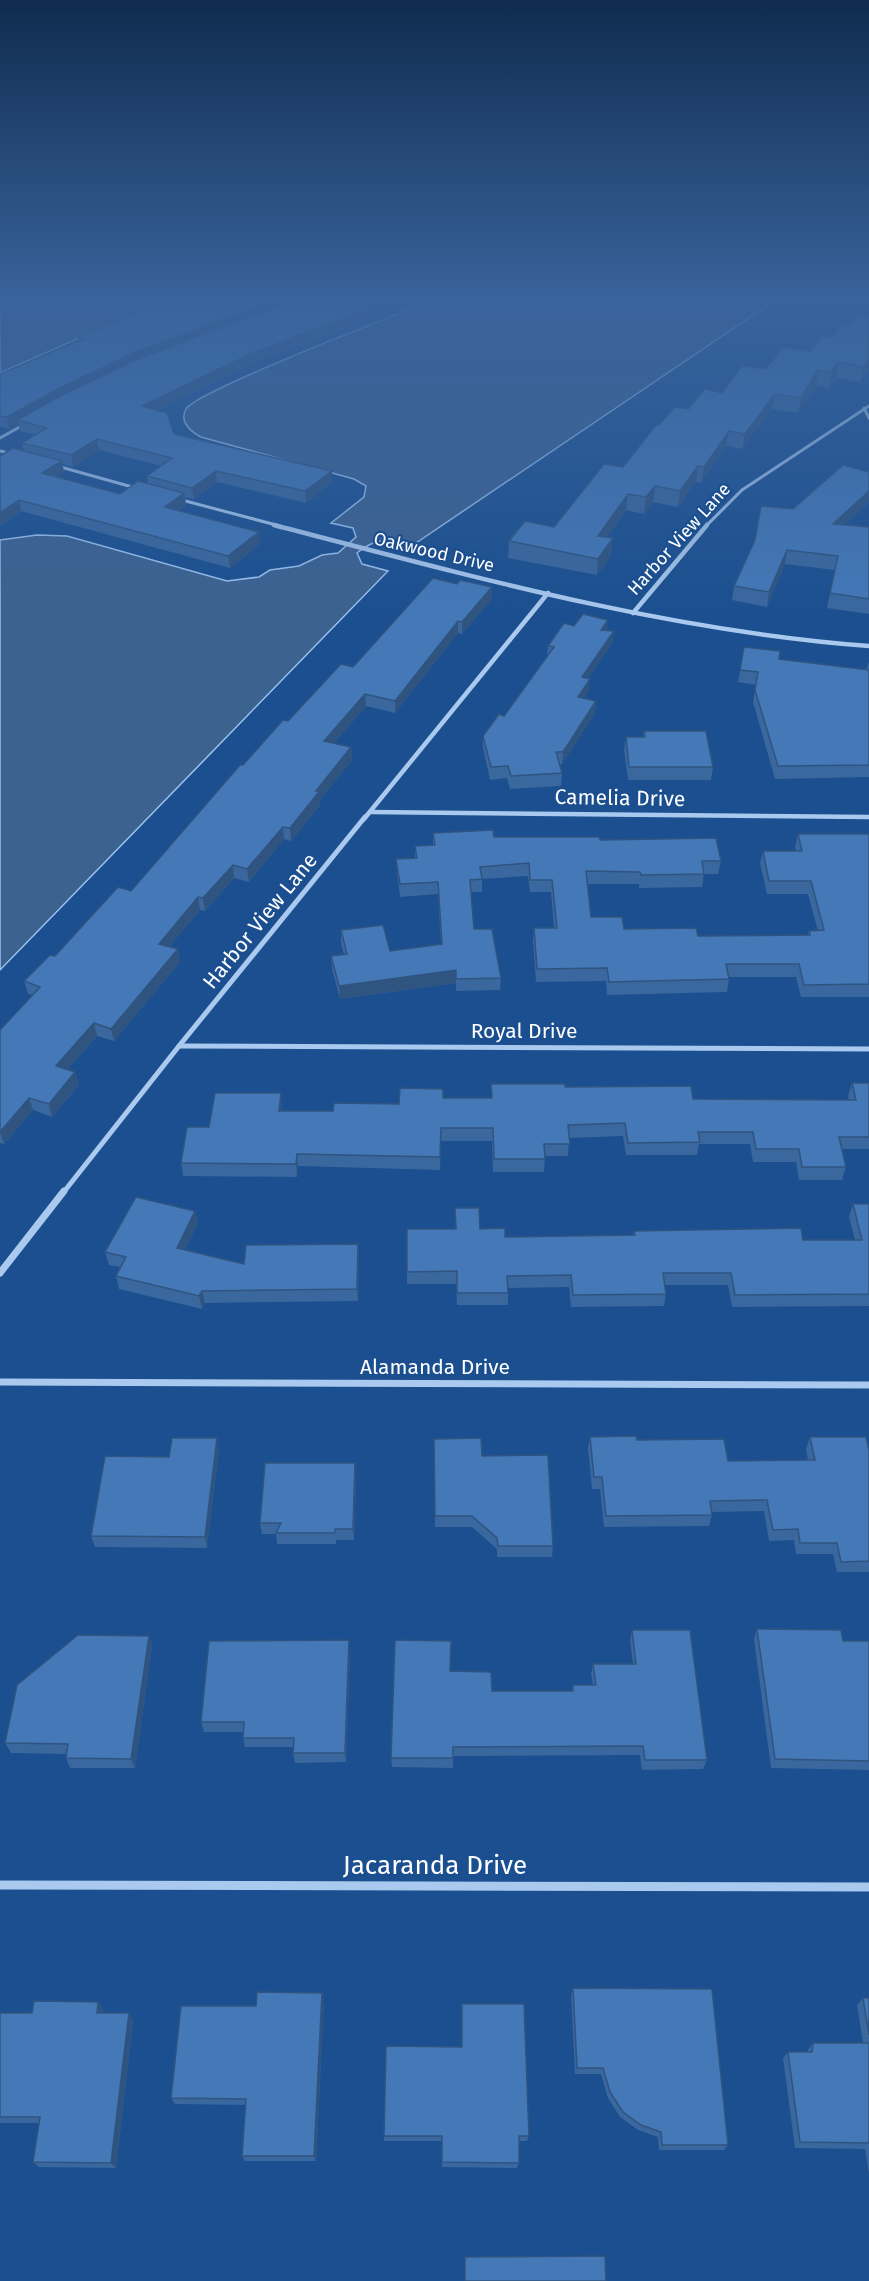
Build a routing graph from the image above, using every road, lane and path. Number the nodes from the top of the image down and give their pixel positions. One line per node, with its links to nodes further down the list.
1 (867, 407): 2 (street); 11 (street, Harbor View Lane)
2 (869, 418)
3 (31, 420): 4 (street)
4 (0, 438)
5 (0, 451): 6 (street)
6 (23, 457)
7 (45, 463): 8 (street)
8 (147, 491)
9 (170, 497): 10 (street, Oakwood Drive)
10 (548, 593): 11 (street, Oakwood Drive); 13 (street, Harbor View Lane)
11 (633, 613): 12 (street, Oakwood Drive)
12 (869, 646)
13 (370, 812): 14 (street, Camelia Drive); 15 (street, Harbor View Lane)
14 (869, 818)
15 (179, 1046): 16 (street, Royal Drive); 17 (street, Harbor View Lane)
16 (869, 1049)
17 (0, 1273)
18 (0, 1382): 19 (street, Alamanda Drive)
19 (869, 1385)
20 (0, 1885): 21 (street, Jacaranda Drive)
21 (869, 1887)

